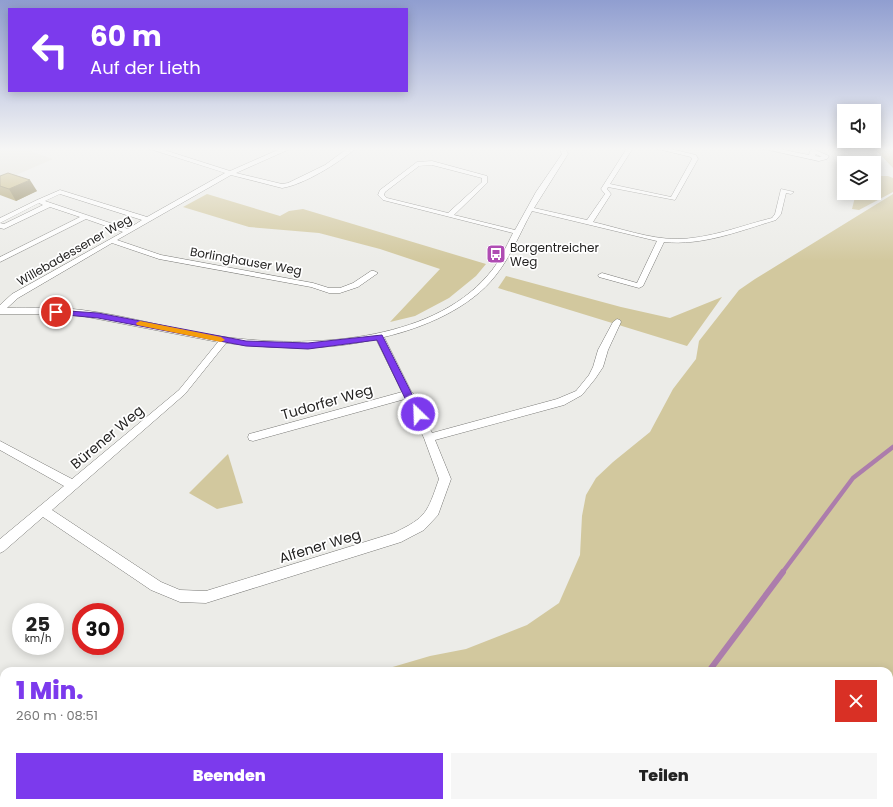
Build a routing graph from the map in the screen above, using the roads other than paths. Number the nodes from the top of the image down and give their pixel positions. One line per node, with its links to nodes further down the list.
1 (208, 186): 15 (street, Willebadessener Weg)
2 (389, 186): 12 (street)
3 (480, 186): 12 (street)
4 (543, 186): 11 (street)
5 (606, 186): 16 (street)
6 (614, 186): 7 (street)
7 (680, 186)
8 (791, 192): 20 (street)
9 (40, 201): 10 (street); 14 (street); 15 (street)
10 (48, 205): 13 (street); 17 (street)
11 (530, 209): 16 (street); 19 (street)
12 (450, 215): 19 (street)
13 (85, 217): 18 (street); 22 (street)
14 (0, 220)
15 (148, 220): 18 (street, Willebadessener Weg)
16 (589, 222): 20 (street)
17 (0, 225)
18 (128, 231): 21 (street, Willebadessener Weg)
19 (517, 232): 27 (street)
20 (660, 240): 24 (street)
21 (112, 241): 23 (street, Borlinghauser Weg); 25 (street, Willebadessener Weg)
22 (0, 260)
23 (374, 273)
24 (602, 275)
25 (0, 311): 28 (street)
26 (617, 322): 31 (street)
27 (379, 337): 28 (street); 29 (street, Alfener Weg)
28 (224, 340): 33 (street, Bürener Weg)
29 (408, 394): 30 (street, Tudorfer Weg); 31 (street, Alfener Weg)
30 (253, 437)
31 (429, 438): 34 (street, Alfener Weg)
32 (0, 446): 33 (street)
33 (72, 485): 34 (street, Bürener Weg)
34 (43, 511): 35 (street, Bürener Weg)
35 (0, 547)

